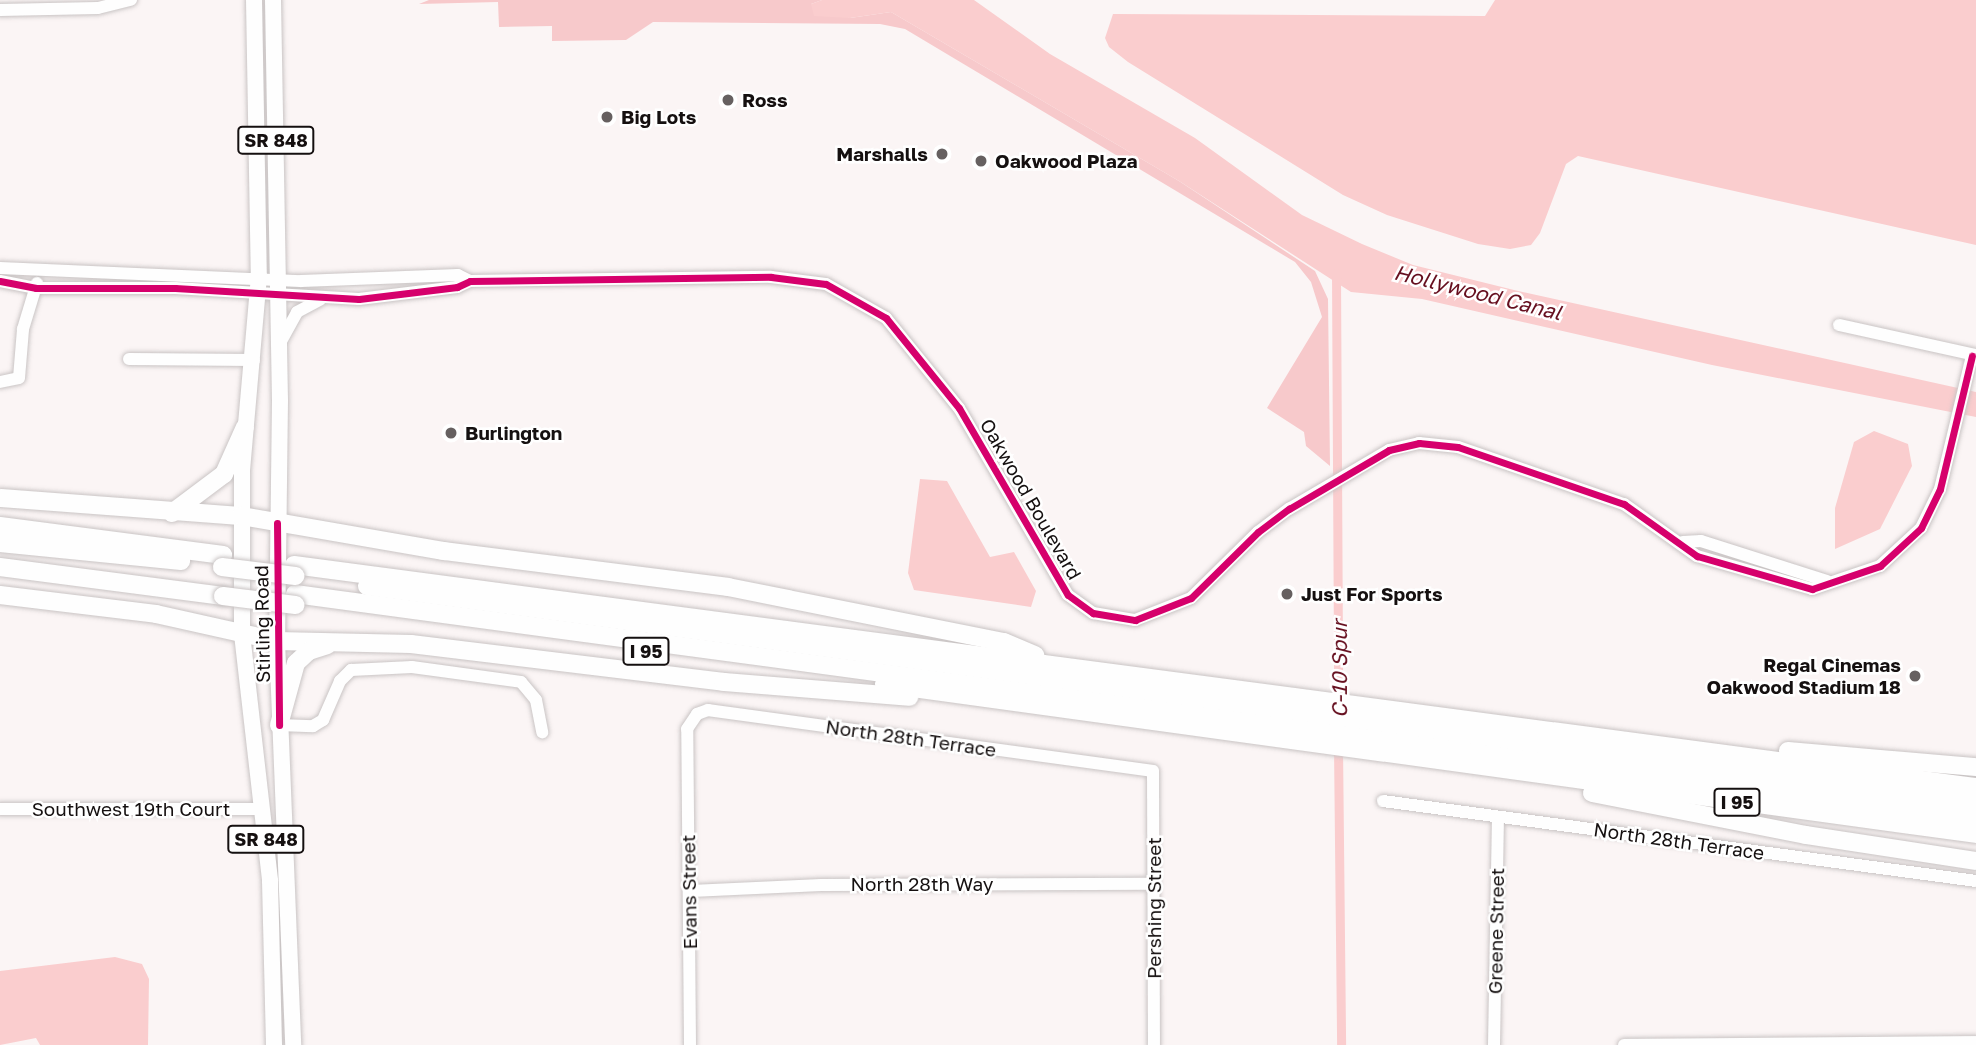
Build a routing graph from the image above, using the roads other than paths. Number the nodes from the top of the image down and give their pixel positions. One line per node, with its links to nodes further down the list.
1 (101, 0): 5 (street)
2 (131, 0): 6 (street)
3 (254, 0): 11 (main road, Stirling Road / SR 848)
4 (274, 0): 13 (main road, Stirling Road / SR 848)
5 (0, 3)
6 (0, 10)
7 (0, 268): 8 (street)
8 (38, 273): 11 (street); 12 (street)
9 (0, 281): 12 (street)
10 (470, 281): 13 (street, Oakwood Boulevard); 14 (street, Oakwood Boulevard); 17 (street, Oakwood Boulevard)
11 (259, 284): 12 (street); 13 (street, Oakwood Boulevard); 19 (main road, Stirling Road / SR 848)
12 (36, 288): 20 (street)
13 (279, 288): 14 (street, Oakwood Boulevard); 16 (main road, Stirling Road / SR 848)
14 (324, 299): 16 (street)
15 (1839, 325): 17 (street)
16 (279, 343): 25 (main road, Stirling Road / SR 848)
17 (1975, 357)
18 (129, 359): 19 (street)
19 (254, 360): 21 (main road, Stirling Road / SR 848)
20 (0, 382)
21 (245, 427): 23 (highway); 24 (main road, Stirling Road / SR 848)
22 (0, 498): 23 (highway)
23 (172, 513): 24 (highway)
24 (241, 516): 25 (highway); 33 (main road, Stirling Road / SR 848)
25 (277, 523): 34 (main road, Stirling Road / SR 848); 36 (highway)
26 (0, 526): 30 (highway, I 95)
27 (0, 542): 30 (highway)
28 (0, 559): 30 (highway)
29 (0, 567): 30 (highway, I 95)
30 (223, 576): 31 (highway, I 95, bridge); 31 (highway, I 95)
31 (295, 585): 36 (highway, I 95); 37 (highway, I 95); 38 (highway); 42 (highway)
32 (0, 595): 33 (highway)
33 (242, 634): 34 (highway); 52 (main road, Stirling Road / SR 848)
34 (277, 641): 35 (highway); 39 (main road, Stirling Road / SR 848)
35 (340, 643): 37 (highway); 39 (highway)
36 (1054, 663): 38 (highway, I 95)
37 (958, 695): 42 (highway, I 95)
38 (1316, 704): 40 (highway, I 95)
39 (279, 725): 41 (street); 62 (main road, Stirling Road / SR 848)
40 (1360, 727): 42 (highway, I 95); 43 (highway, I 95); 46 (highway, I 95); 50 (highway); 54 (highway)
41 (542, 733)
42 (1317, 738)
43 (1616, 739): 45 (highway); 48 (highway, I 95)
44 (687, 740): 47 (street, North 28th Terrace); 59 (street, Evans Street)
45 (1976, 767)
46 (1498, 769): 55 (highway, I 95); 56 (highway)
47 (1153, 771): 58 (street, Pershing Street)
48 (1976, 787)
49 (1383, 801): 53 (street, North 28th Terrace)
50 (1976, 803)
51 (0, 809): 52 (street, Southwest 19th Court)
52 (262, 809): 61 (main road, Stirling Road / SR 848)
53 (1498, 817): 57 (street, North 28th Terrace); 65 (street, Greene Street)
54 (1976, 820)
55 (1976, 834)
56 (1976, 860)
57 (1976, 881)
58 (1154, 884): 59 (street, North 28th Way); 64 (street, Pershing Street)
59 (691, 891): 63 (street, Evans Street)
60 (1976, 1042): 66 (street)
61 (274, 1045)
62 (293, 1045)
63 (690, 1045)
64 (1154, 1045)
65 (1494, 1045)
66 (1624, 1045)

